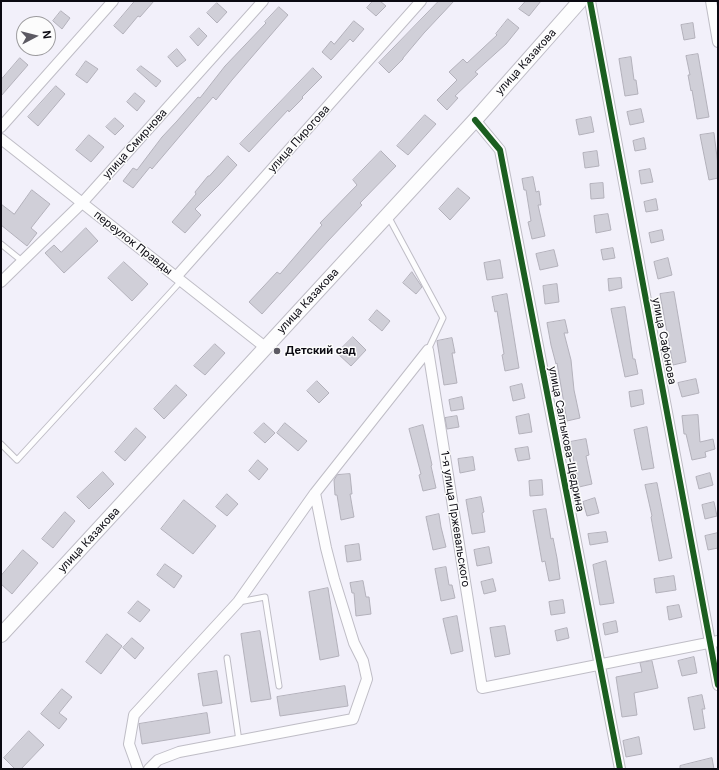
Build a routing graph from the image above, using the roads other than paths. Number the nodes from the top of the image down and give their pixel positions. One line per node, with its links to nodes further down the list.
1 (113, 1): 9 (street)
2 (263, 1): 11 (street, улица Смирнова)
3 (421, 1): 15 (street, улица Пирогова)
4 (580, 1): 8 (main road, улица Казакова)
5 (590, 1): 23 (street, улица Сафонова)
6 (711, 1): 7 (street)
7 (718, 42)
8 (475, 120): 12 (main road, улица Казакова); 25 (street, улица Салтыкова-Щедрина)
9 (1, 127)
10 (1, 139): 11 (street, переулок Правды)
11 (82, 203): 14 (street, улица Смирнова); 15 (street, переулок Правды)
12 (387, 215): 17 (main road, улица Казакова); 18 (lane)
13 (1, 244): 14 (lane)
14 (22, 261): 16 (street, улица Смирнова)
15 (179, 279): 17 (street, переулок Правды); 19 (lane)
16 (1, 282)
17 (265, 348): 22 (main road, улица Казакова)
18 (428, 350): 20 (street); 25 (street, 1-я улица Пржевальского)
19 (1, 444)
20 (315, 493): 21 (street); 28 (street)
21 (238, 602): 27 (lane); 29 (street)
22 (1, 635)
23 (714, 642): 25 (street); 26 (street, улица Сафонова)
24 (226, 658): 28 (lane)
25 (600, 664): 31 (street, улица Салтыкова-Щедрина)
26 (718, 685)
27 (279, 686)
28 (239, 741): 30 (street)
29 (138, 769)
30 (149, 769)
31 (620, 769)

